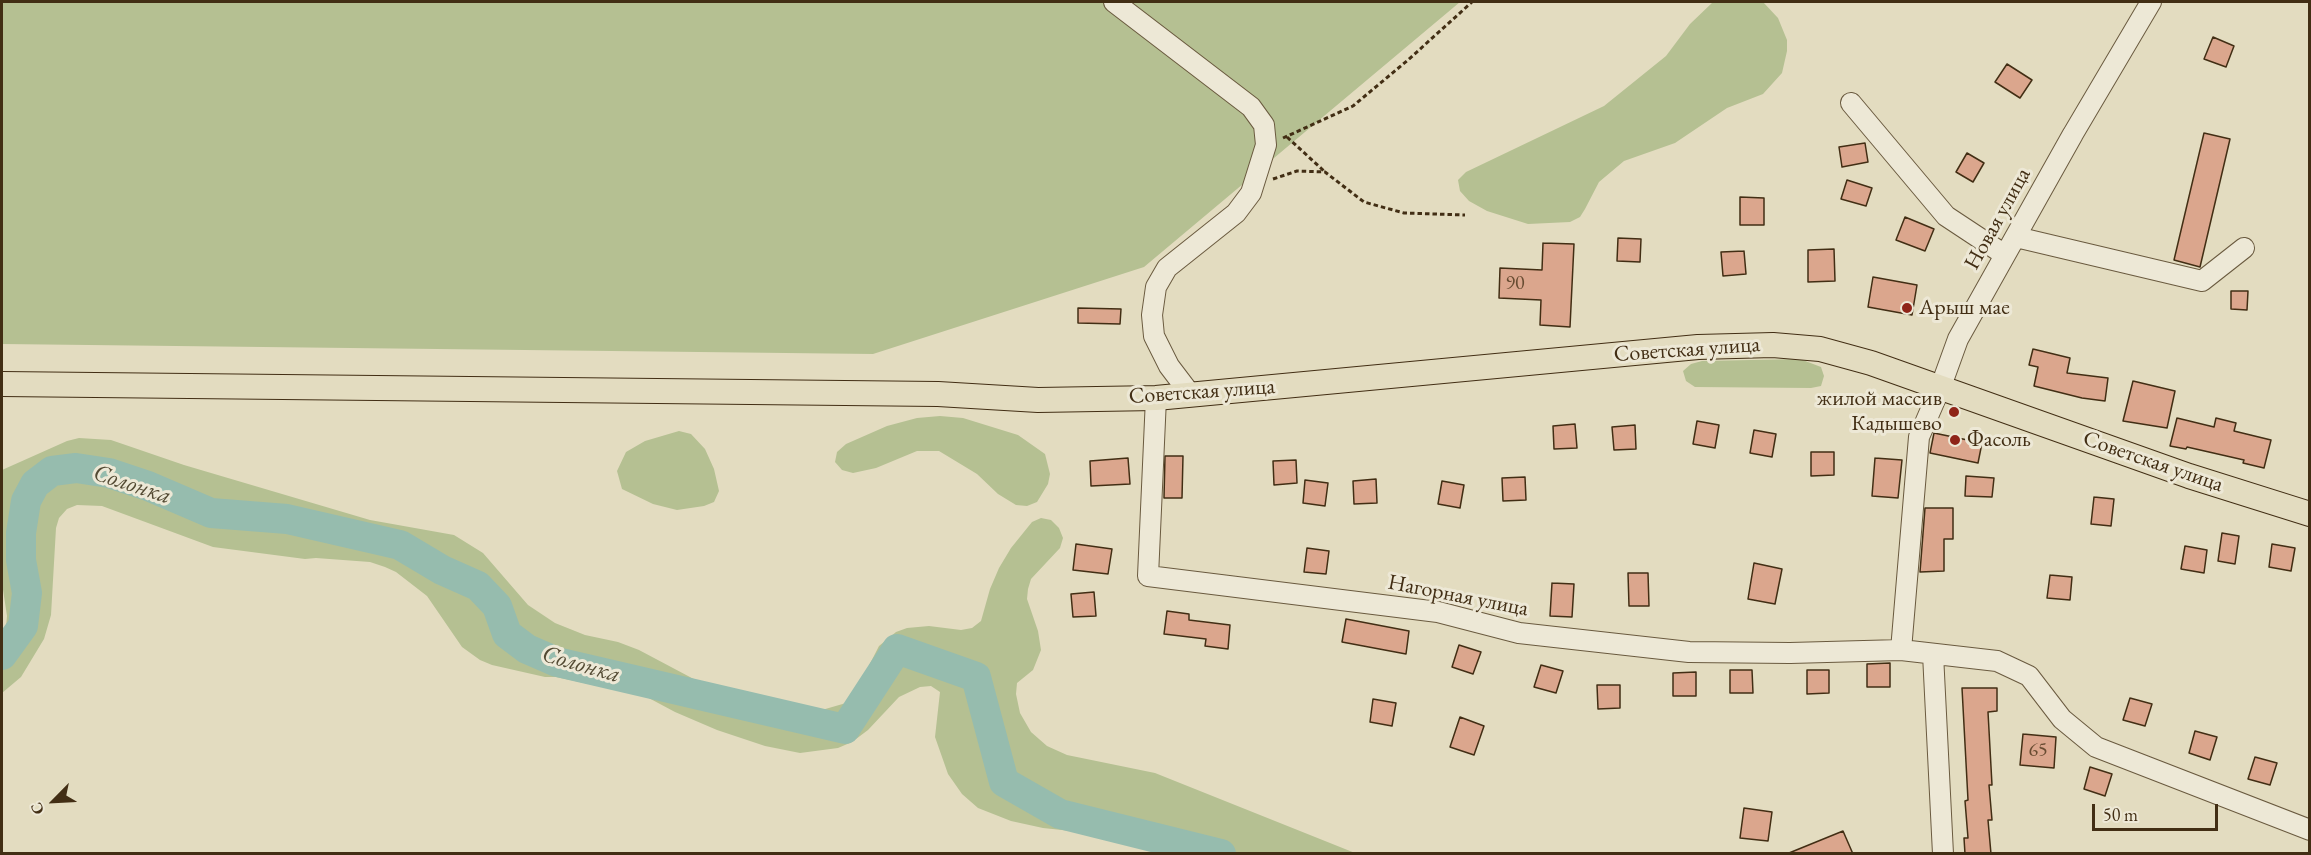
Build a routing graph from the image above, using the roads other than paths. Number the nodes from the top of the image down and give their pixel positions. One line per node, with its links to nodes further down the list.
1 (1114, 2): 9 (street)
2 (2151, 2): 4 (street, Новая улица)
3 (1851, 103): 6 (street)
4 (2016, 237): 5 (street); 6 (street, Новая улица)
5 (2244, 248)
6 (2005, 255): 8 (street, Новая улица)
7 (2, 384): 10 (main road, Советская улица)
8 (1941, 386): 9 (main road, Советская улица); 11 (main road, Советская улица); 12 (street, Новая улица)
9 (1191, 395): 10 (main road, Советская улица)
10 (1156, 398): 12 (street, Нагорная улица)
11 (2310, 514)
12 (1902, 650): 13 (street)
13 (1933, 654): 14 (street); 15 (street)
14 (2310, 830)
15 (1943, 854)

